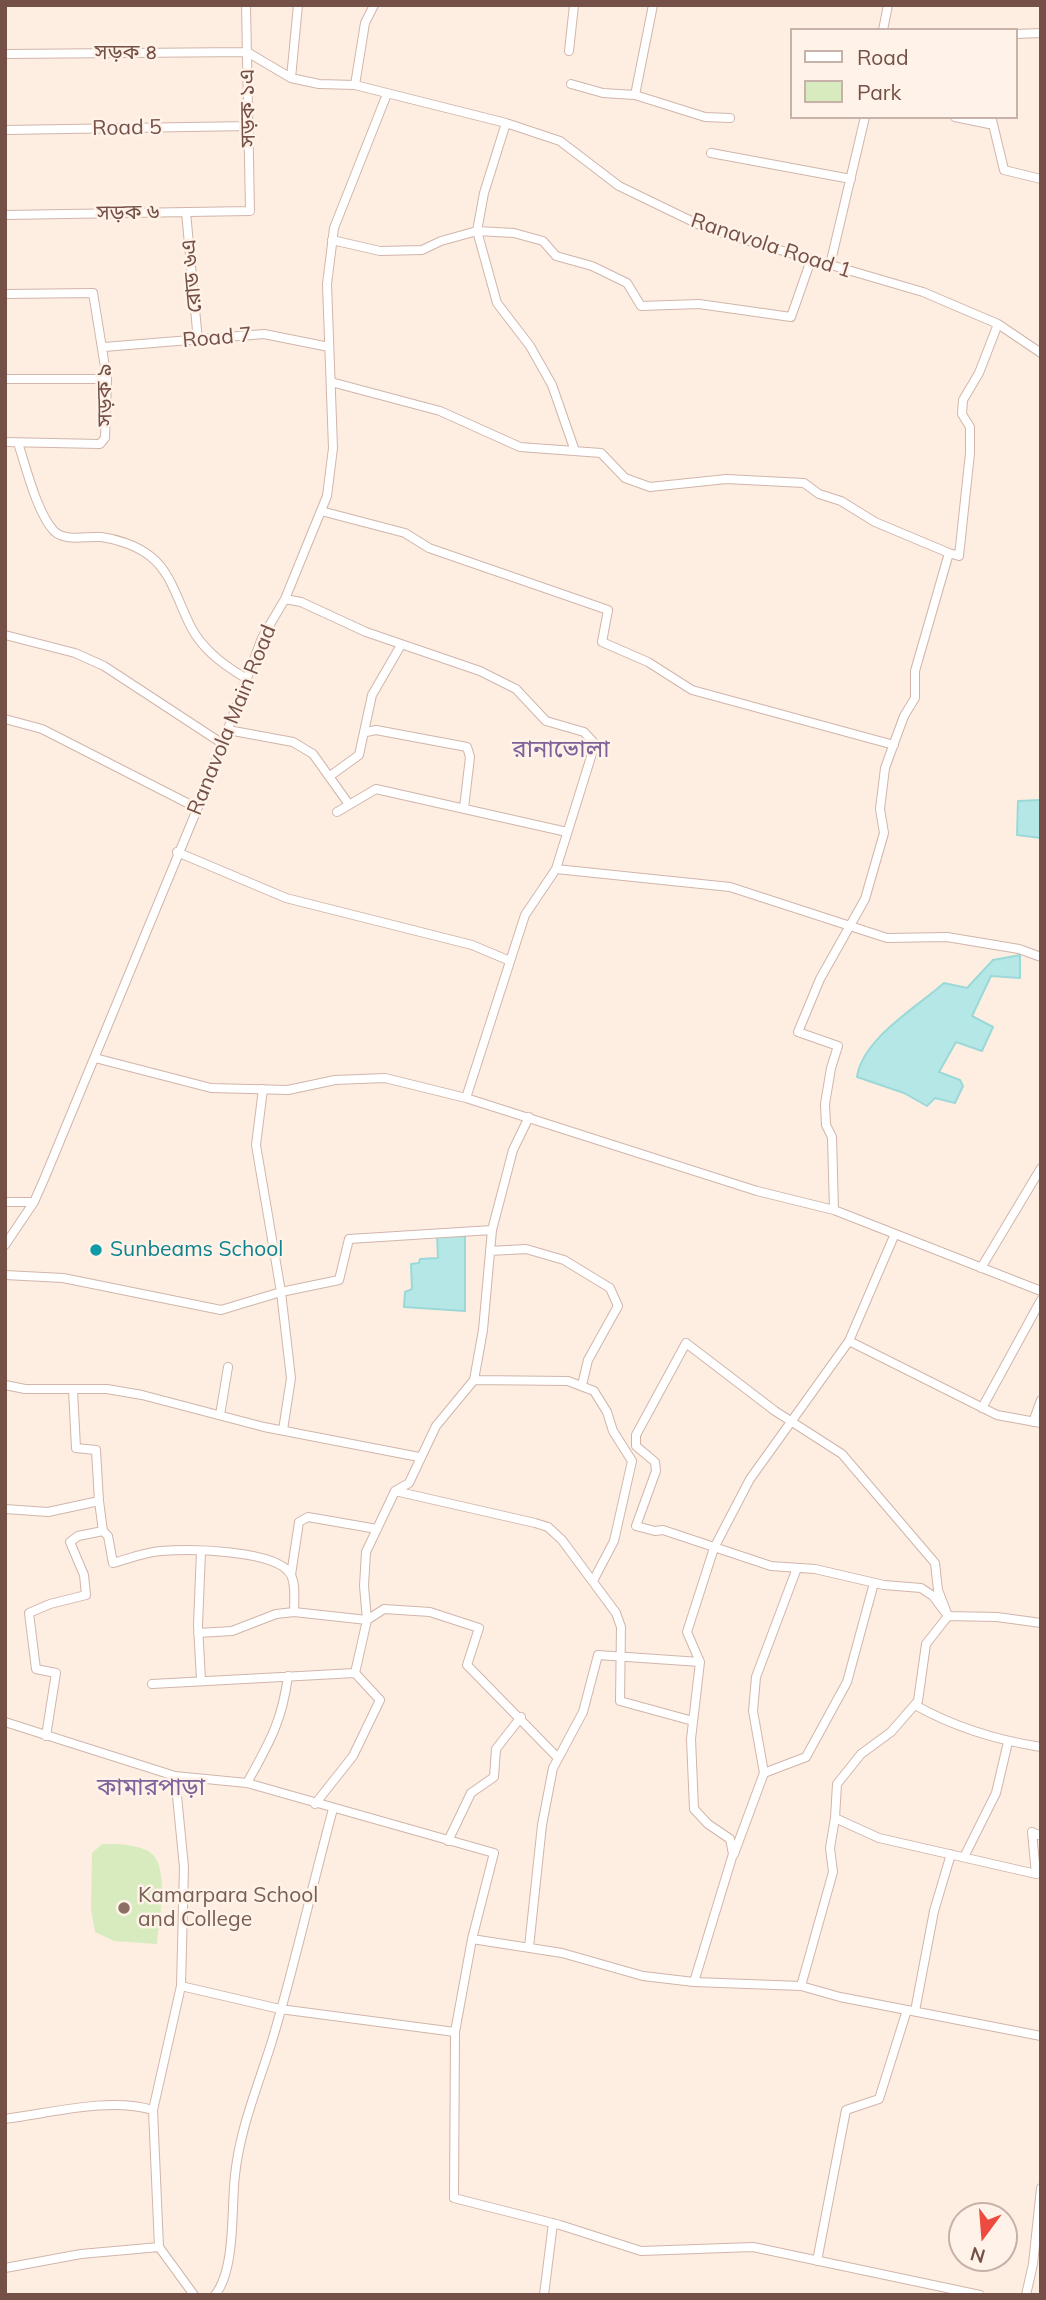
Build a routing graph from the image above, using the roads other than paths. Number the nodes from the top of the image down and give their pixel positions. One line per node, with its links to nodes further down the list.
1 (246, 5): 11 (street, সড়ক ১এ)
2 (298, 5): 13 (street)
3 (374, 5): 15 (street)
4 (574, 5): 10 (street)
5 (653, 5): 17 (street)
6 (888, 5): 7 (street)
7 (883, 28)
8 (1041, 33): 9 (street)
9 (1018, 34)
10 (569, 51)
11 (247, 52): 12 (street, সড়ক ৪); 13 (street); 23 (street, সড়ক ১এ)
12 (5, 54)
13 (291, 78): 15 (street, Ranavola Road 1)
14 (571, 84): 17 (street)
15 (355, 85): 16 (street, Ranavola Road 1)
16 (387, 94): 22 (street, Ranavola Road 1); 32 (street, Ranavola Main Road)
17 (635, 95): 18 (street)
18 (730, 118)
19 (865, 119): 26 (street)
20 (965, 119): 21 (street)
21 (991, 119): 27 (street)
22 (506, 122): 31 (street); 33 (street, Ranavola Road 1)
23 (249, 126): 24 (street, Road 5); 28 (street, সড়ক ১এ)
24 (5, 130)
25 (712, 153): 26 (street)
26 (850, 179): 34 (street)
27 (1041, 179)
28 (250, 211): 29 (street, সড়ক ৬)
29 (186, 212): 30 (street, সড়ক ৬); 37 (street, রোড ৬এ)
30 (5, 215)
31 (477, 231): 32 (street); 33 (street); 46 (street)
32 (332, 240): 38 (street, Ranavola Main Road)
33 (811, 260): 34 (street, Ranavola Road 1)
34 (830, 265): 36 (street, Ranavola Road 1)
35 (5, 294): 39 (street, সড়ক ৯)
36 (998, 324): 40 (street, Ranavola Road 1); 48 (street)
37 (198, 341): 38 (street, Road 7); 39 (street, Road 7)
38 (329, 346): 43 (street, Ranavola Main Road)
39 (104, 347): 42 (street, সড়ক ৯)
40 (1041, 353)
41 (5, 379): 42 (street)
42 (107, 379): 45 (street, সড়ক ৯)
43 (331, 382): 46 (street); 47 (street, Ranavola Main Road)
44 (5, 442): 45 (street, সড়ক ৯)
45 (18, 443): 52 (street)
46 (575, 451): 48 (street)
47 (321, 511): 49 (street, Ranavola Main Road); 57 (street)
48 (949, 553): 57 (street)
49 (285, 599): 51 (street); 52 (street, Ranavola Main Road)
50 (5, 635): 56 (street)
51 (401, 645): 55 (street); 63 (street)
52 (247, 679): 54 (street, Ranavola Main Road)
53 (5, 719): 60 (street)
54 (228, 730): 56 (street, Ranavola Main Road); 58 (street)
55 (366, 732): 58 (street); 61 (street)
56 (223, 744): 60 (street, Ranavola Main Road)
57 (894, 745): 66 (street)
58 (330, 776): 59 (street)
59 (348, 803): 61 (street); 62 (street)
60 (197, 808): 64 (street, Ranavola Main Road)
61 (464, 808): 63 (street)
62 (337, 812)
63 (567, 832): 65 (street)
64 (177, 852): 68 (street); 69 (street, Ranavola Main Road)
65 (556, 869): 66 (street); 68 (street)
66 (848, 926): 67 (street); 76 (street)
67 (1041, 957)
68 (510, 961): 71 (street)
69 (95, 1058): 70 (street); 75 (street, Ranavola Main Road)
70 (263, 1089): 71 (street); 84 (street)
71 (466, 1098): 72 (street)
72 (529, 1117): 76 (street); 77 (street)
73 (1041, 1168): 81 (street)
74 (5, 1202): 75 (street)
75 (34, 1202): 79 (street, Ranavola Main Road)
76 (834, 1210): 78 (street)
77 (492, 1230): 80 (street); 84 (street)
78 (894, 1236): 81 (street); 86 (street)
79 (5, 1245)
80 (490, 1251): 88 (street); 90 (street)
81 (981, 1268): 83 (street)
82 (5, 1275): 84 (street)
83 (1041, 1291)
84 (281, 1292): 97 (street)
85 (1041, 1300): 93 (street)
86 (849, 1341): 93 (street); 95 (street)
87 (228, 1367): 94 (street)
88 (474, 1380): 90 (street); 98 (street)
89 (5, 1385): 91 (street)
90 (582, 1385): 108 (street)
91 (73, 1390): 94 (street); 100 (street)
92 (1041, 1400): 96 (street)
93 (982, 1408): 96 (street)
94 (220, 1415): 97 (street)
95 (793, 1423): 104 (street); 104 (street); 111 (street)
96 (1037, 1423)
97 (283, 1430): 98 (street)
98 (419, 1457): 99 (street)
99 (395, 1492): 102 (street); 108 (street)
100 (99, 1501): 101 (street); 103 (street)
101 (5, 1509)
102 (377, 1529): 107 (street); 112 (street)
103 (103, 1531): 105 (street); 125 (street)
104 (714, 1548): 106 (street); 116 (street)
105 (201, 1551): 107 (street); 114 (street)
106 (797, 1568): 109 (street); 129 (street)
107 (291, 1575): 110 (street)
108 (593, 1581): 115 (street)
109 (874, 1583): 111 (street); 129 (street)
110 (295, 1612): 112 (street); 114 (street)
111 (948, 1616): 113 (street); 121 (street)
112 (367, 1620): 117 (street); 122 (street)
113 (1041, 1623)
114 (198, 1633): 119 (street)
115 (622, 1657): 116 (street); 123 (street); 128 (street)
116 (700, 1662): 123 (street)
117 (355, 1673): 118 (street); 132 (street)
118 (288, 1676): 119 (street); 131 (street)
119 (201, 1681): 120 (street)
120 (152, 1684)
121 (915, 1705): 126 (street); 134 (street)
122 (521, 1717): 128 (street); 136 (street)
123 (693, 1721): 137 (street)
124 (5, 1722): 125 (street)
125 (46, 1736): 130 (street)
126 (1008, 1742): 127 (street); 139 (street)
127 (1041, 1747)
128 (558, 1758): 141 (street)
129 (764, 1773): 137 (street)
130 (175, 1776): 131 (street); 143 (street)
131 (247, 1783): 132 (street)
132 (315, 1804): 133 (street)
133 (333, 1809): 136 (street); 145 (street)
134 (835, 1818): 138 (street); 144 (street)
135 (1041, 1836): 139 (street)
136 (448, 1841): 140 (street)
137 (733, 1854): 142 (street)
138 (951, 1854): 139 (street); 146 (street)
139 (964, 1857)
140 (472, 1939): 141 (street); 147 (street)
141 (529, 1947): 142 (street)
142 (694, 1982): 144 (street)
143 (181, 1986): 145 (street); 149 (street)
144 (801, 1986): 146 (street)
145 (280, 2009): 147 (street); 157 (street)
146 (911, 2011): 148 (street); 154 (street)
147 (455, 2032): 152 (street)
148 (1041, 2036)
149 (153, 2110): 150 (street); 153 (street)
150 (5, 2119)
151 (1041, 2188): 160 (street)
152 (553, 2223): 154 (street); 158 (street)
153 (159, 2247): 155 (street); 156 (street)
154 (817, 2260): 159 (street)
155 (5, 2268)
156 (194, 2295)
157 (215, 2295)
158 (544, 2295)
159 (979, 2295)
160 (1026, 2295)

